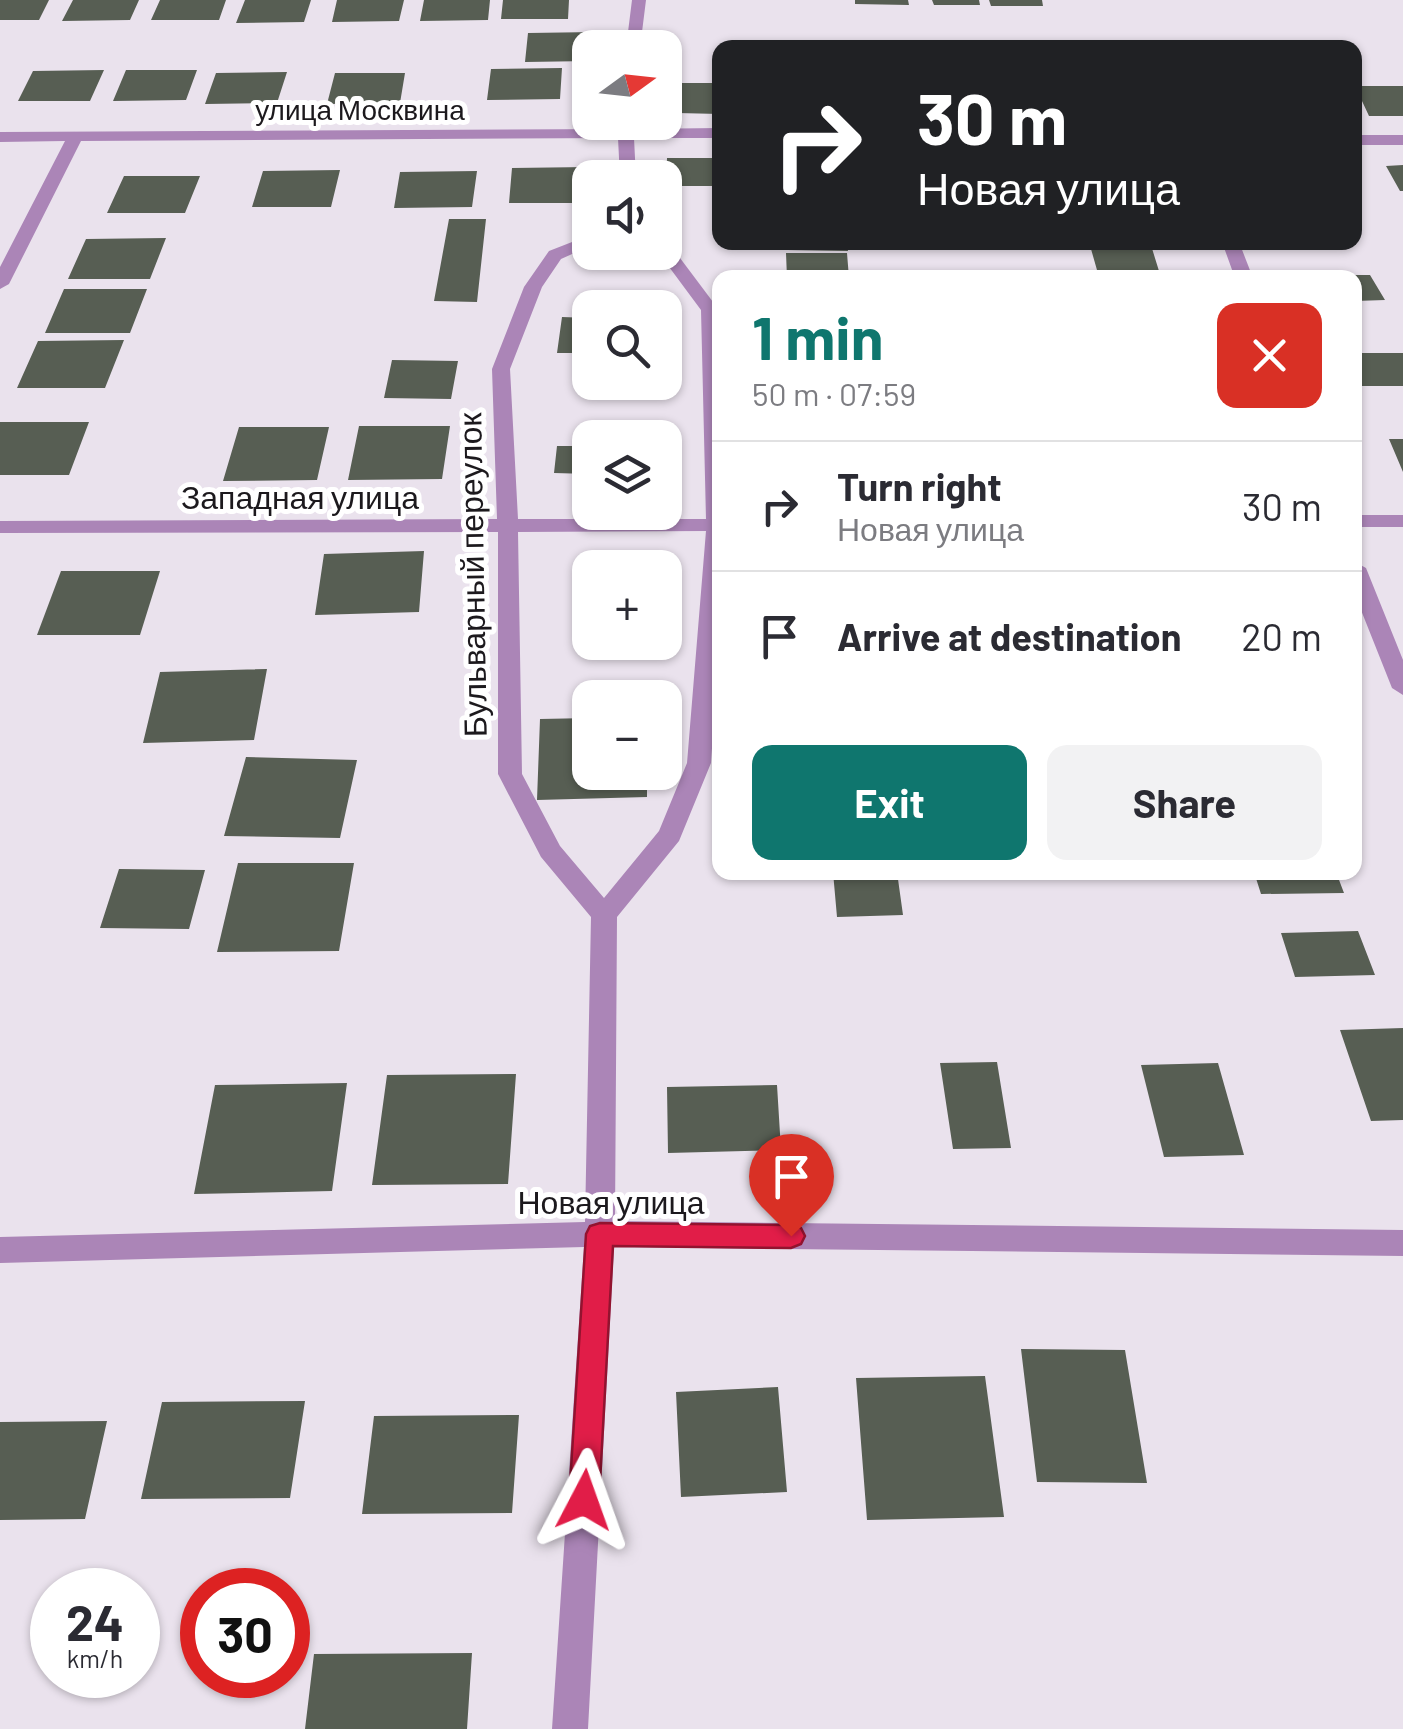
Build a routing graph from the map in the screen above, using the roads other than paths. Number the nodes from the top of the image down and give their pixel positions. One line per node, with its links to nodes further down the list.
1 (639, 0): 2 (street)
2 (636, 30)
3 (572, 128): 6 (street, улица Москвина)
4 (682, 131): 5 (street, улица Москвина)
5 (712, 132)
6 (76, 136): 7 (street, улица Москвина); 12 (street)
7 (0, 137)
8 (1362, 140): 9 (street)
9 (1403, 140)
10 (572, 248): 17 (street, Бульварный переулок)
11 (680, 270): 13 (street)
12 (0, 284)
13 (712, 364)
14 (1362, 521): 15 (street)
15 (1403, 521)
16 (712, 525): 17 (street, Западная улица)
17 (508, 526): 18 (street, Западная улица); 22 (street, Бульварный переулок)
18 (0, 527)
19 (1362, 586): 21 (street)
20 (712, 600): 22 (street)
21 (1403, 688)
22 (604, 914): 23 (street)
23 (600, 1234): 24 (street, Новая улица); 25 (street, Новая улица); 26 (street)
24 (1403, 1243)
25 (0, 1250)
26 (570, 1729)

